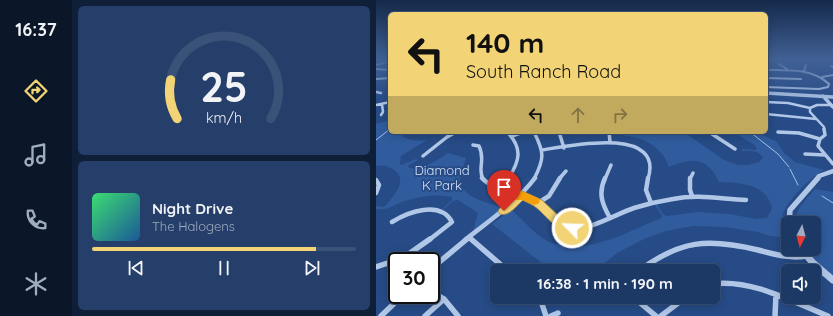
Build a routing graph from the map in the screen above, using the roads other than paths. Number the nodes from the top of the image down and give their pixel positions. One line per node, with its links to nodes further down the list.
1 (810, 74): 3 (street)
2 (833, 75): 3 (street)
3 (822, 77): 8 (street)
4 (388, 78): 6 (street)
5 (768, 78): 7 (street)
6 (376, 79)
7 (801, 79)
8 (829, 84): 9 (street); 11 (street)
9 (833, 84)
10 (768, 87): 11 (street)
11 (784, 88): 15 (street)
12 (376, 92): 13 (street)
13 (381, 93)
14 (768, 94): 15 (street)
15 (790, 95): 16 (street)
16 (823, 96): 17 (street); 22 (street)
17 (833, 97)
18 (388, 102): 20 (street)
19 (768, 102): 23 (street)
20 (382, 104): 21 (street); 25 (street)
21 (376, 105)
22 (832, 106): 23 (street)
23 (810, 108): 26 (street)
24 (768, 114): 26 (street)
25 (380, 115)
26 (816, 119): 36 (street)
27 (778, 132): 36 (street)
28 (451, 134): 44 (street)
29 (510, 134): 35 (street)
30 (518, 134): 35 (street)
31 (535, 134): 41 (street)
32 (560, 134): 39 (street)
33 (610, 134): 37 (street)
34 (712, 134): 40 (street)
35 (512, 136): 51 (street)
36 (820, 139): 43 (street)
37 (610, 142): 39 (street); 57 (street)
38 (473, 145): 51 (street)
39 (564, 148): 41 (street)
40 (736, 149)
41 (542, 150): 53 (street)
42 (805, 154): 43 (street)
43 (825, 155): 45 (street)
44 (423, 156)
45 (833, 164)
46 (611, 165): 59 (street)
47 (566, 170): 56 (street)
48 (833, 171): 58 (street)
49 (693, 173): 54 (street)
50 (376, 180): 52 (street)
51 (501, 188): 53 (street)
52 (376, 193)
53 (522, 195): 56 (street); 61 (street)
54 (692, 196): 55 (street); 57 (street)
55 (746, 200)
56 (538, 203): 59 (street)
57 (651, 203): 59 (street)
58 (790, 216)
59 (610, 218)
60 (392, 222): 62 (street)
61 (469, 237): 64 (street); 66 (street)
62 (413, 252)
63 (806, 256): 67 (street); 69 (street)
64 (440, 261)
65 (388, 264): 68 (street)
66 (500, 264)
67 (647, 264)
68 (376, 267)
69 (833, 280)
70 (720, 284): 71 (street)
71 (776, 295): 86 (street); 87 (street)
72 (440, 297): 73 (street)
73 (444, 299): 80 (street); 81 (street)
74 (394, 304): 79 (street)
75 (542, 304): 82 (street)
76 (641, 304): 84 (street)
77 (677, 304): 85 (street)
78 (558, 313): 83 (street)
79 (381, 316)
80 (425, 316)
81 (458, 316)
82 (546, 316)
83 (551, 316)
84 (656, 316)
85 (661, 316)
86 (775, 316)
87 (828, 316)

